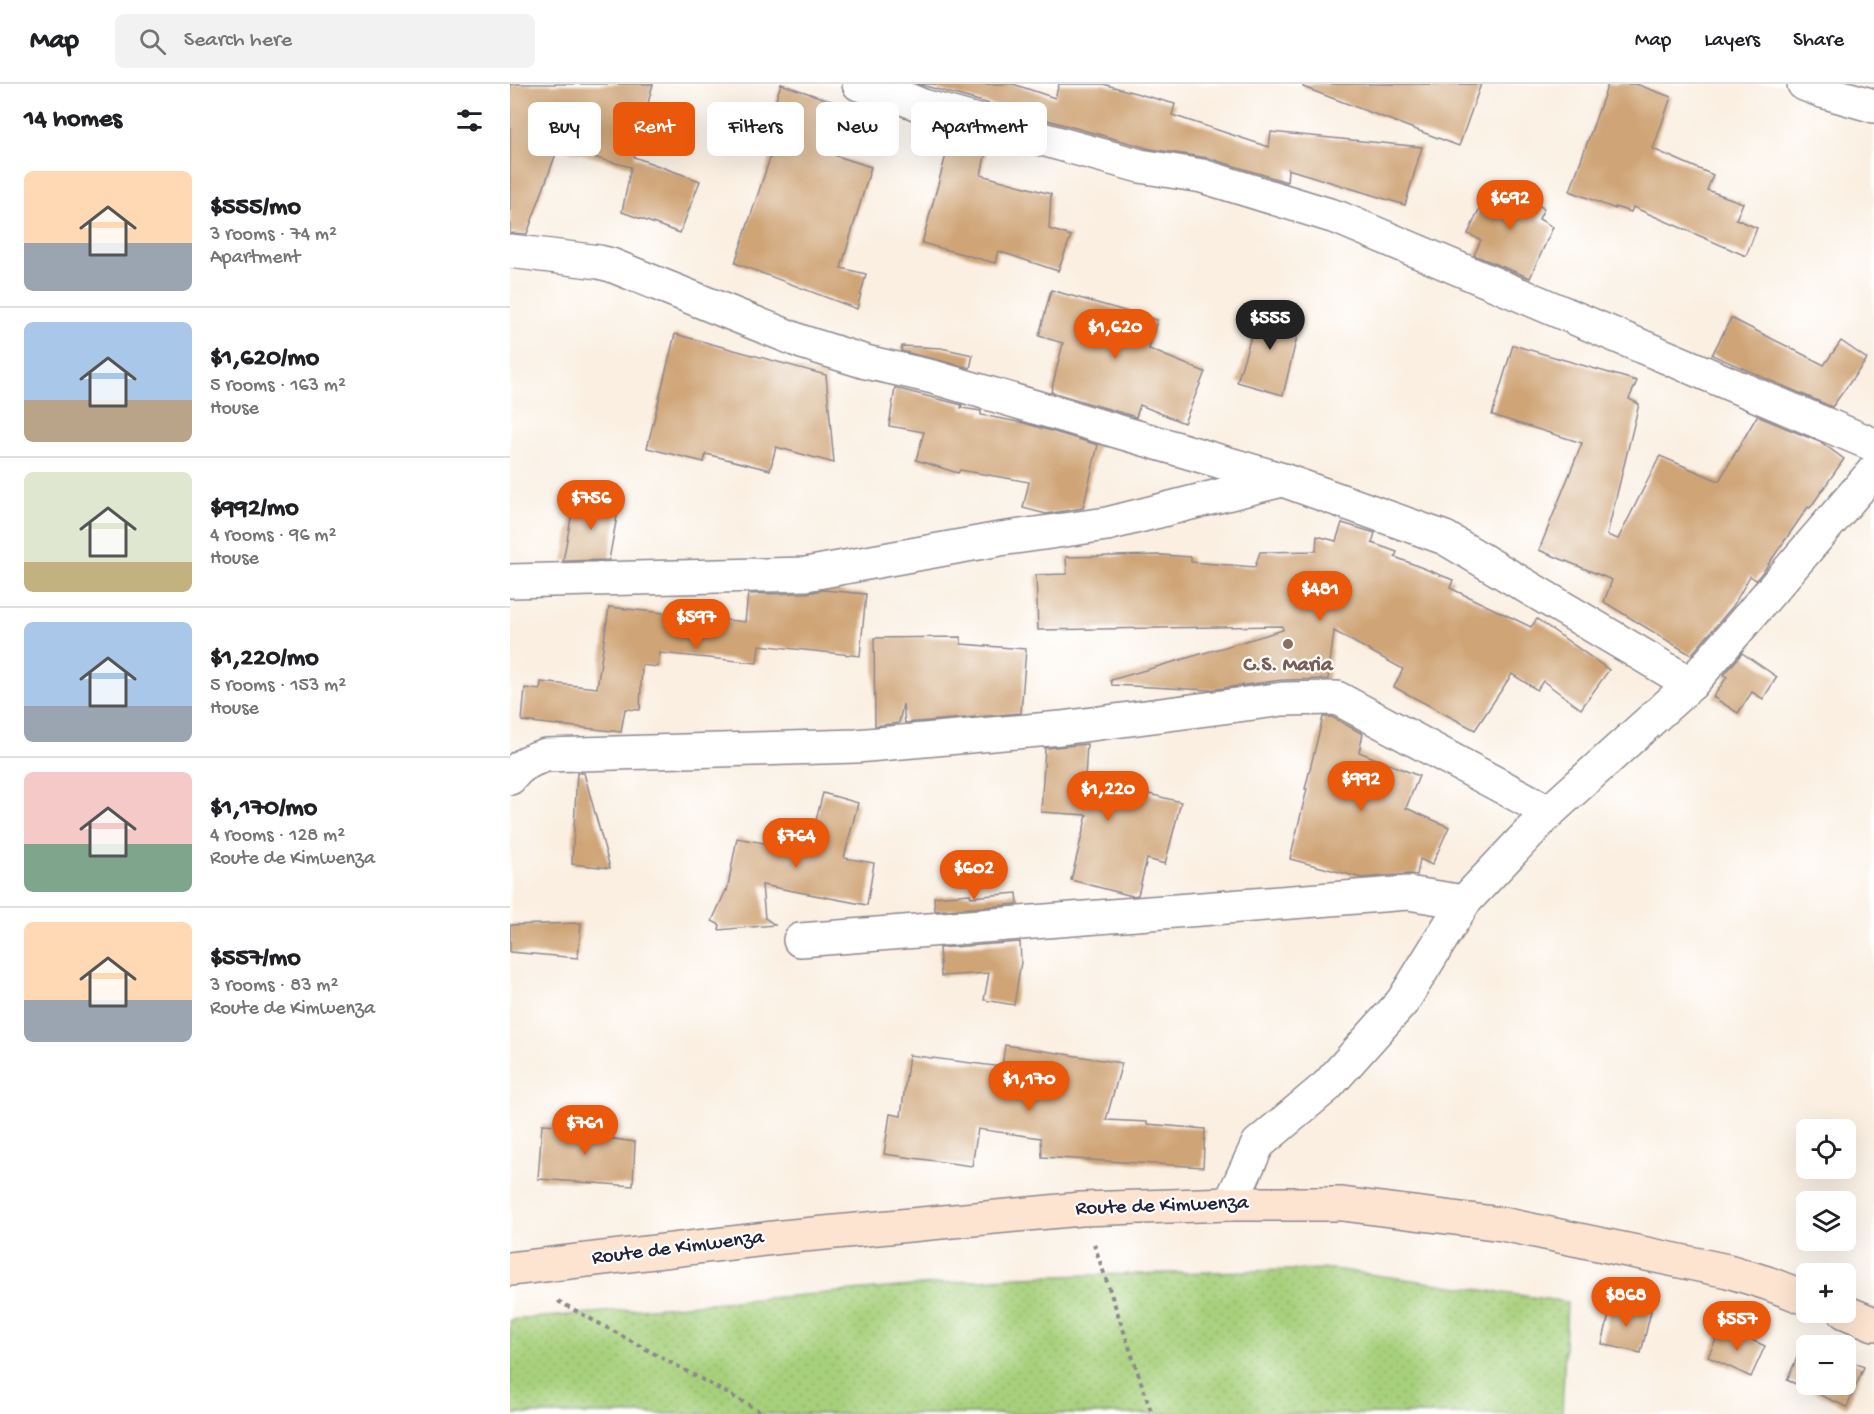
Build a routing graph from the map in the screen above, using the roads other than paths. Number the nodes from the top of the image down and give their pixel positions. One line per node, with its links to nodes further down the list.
1 (859, 84): 5 (street)
2 (1804, 84): 3 (street)
3 (1874, 106)
4 (510, 251): 7 (street)
5 (1874, 445)
6 (1874, 471): 9 (street)
7 (1283, 480): 8 (street); 9 (street)
8 (510, 581)
9 (1691, 684): 11 (street)
10 (510, 778): 11 (street)
11 (1549, 812): 12 (street)
12 (1464, 902): 13 (street); 14 (street)
13 (800, 940)
14 (1230, 1204): 15 (street, Route de Kimwenza); 16 (street, Route de Kimwenza)
15 (510, 1269)
16 (1796, 1294)
17 (1856, 1317): 18 (street)
18 (1874, 1324)

